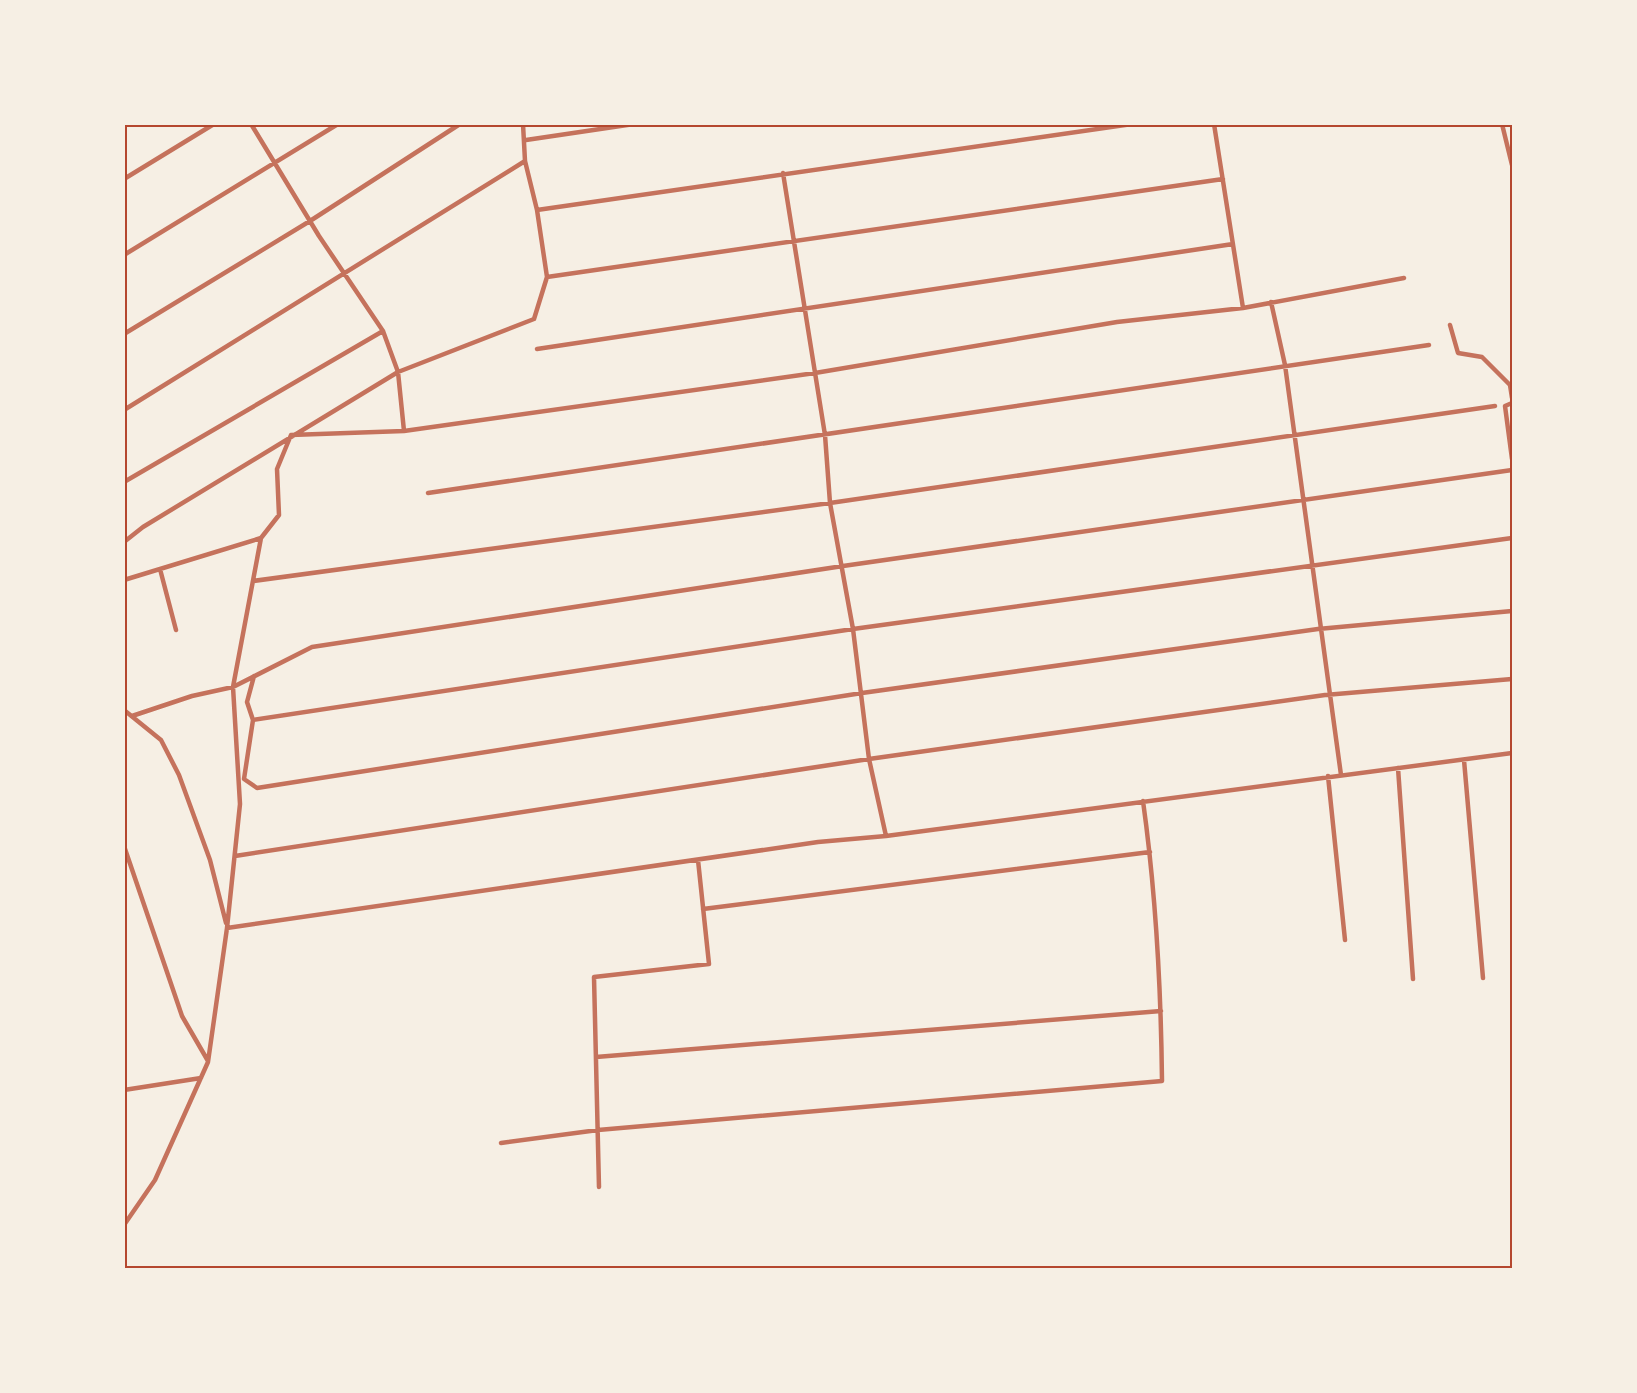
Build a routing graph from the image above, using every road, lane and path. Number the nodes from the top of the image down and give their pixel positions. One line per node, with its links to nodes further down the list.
1 (214, 124): 15 (street)
2 (251, 124): 12 (street)
3 (338, 124): 12 (street)
4 (460, 124): 18 (street)
5 (524, 124): 10 (street)
6 (634, 124): 10 (street)
7 (1132, 124): 14 (street)
8 (1214, 124): 16 (street)
9 (1502, 124): 13 (street)
10 (526, 140): 11 (street)
11 (525, 161): 17 (street); 22 (street)
12 (274, 162): 18 (street); 21 (street)
13 (1512, 165)
14 (783, 173): 17 (street); 19 (street)
15 (124, 179)
16 (1223, 180): 19 (street); 20 (street)
17 (537, 210): 23 (street)
18 (310, 221): 22 (street); 30 (street)
19 (794, 239): 23 (street); 26 (street)
20 (1233, 244): 26 (street); 27 (street)
21 (124, 255)
22 (345, 274): 29 (street); 39 (street)
23 (548, 277): 34 (street)
24 (1404, 278): 25 (street)
25 (1271, 302): 27 (street); 33 (street)
26 (805, 308): 32 (street); 35 (street)
27 (1243, 308): 35 (street)
28 (1450, 325): 36 (street)
29 (383, 331): 34 (street); 46 (street)
30 (124, 334)
31 (1429, 345): 33 (street)
32 (537, 349)
33 (1284, 366): 42 (street); 43 (street)
34 (398, 372): 40 (street); 41 (street)
35 (815, 373): 40 (street); 42 (street)
36 (1512, 398)
37 (1512, 403): 44 (street)
38 (1495, 406): 43 (street)
39 (124, 410)
40 (404, 430): 41 (street)
41 (291, 435): 50 (street); 52 (street)
42 (825, 435): 47 (street); 49 (street)
43 (1293, 435): 48 (street); 49 (street)
44 (1512, 459)
45 (1512, 470): 48 (street)
46 (124, 482)
47 (428, 493)
48 (1302, 500): 53 (street); 54 (street)
49 (830, 503): 54 (street); 57 (street)
50 (261, 538): 55 (street); 57 (street)
51 (1512, 538): 53 (street)
52 (124, 542)
53 (1311, 565): 59 (street); 60 (street)
54 (843, 566): 59 (street); 62 (street)
55 (160, 569): 56 (street); 61 (street)
56 (124, 580)
57 (253, 581): 64 (street)
58 (1512, 610): 60 (street)
59 (853, 629): 65 (street); 69 (street)
60 (1318, 629): 65 (street); 66 (street)
61 (176, 630)
62 (254, 676): 64 (street); 69 (street)
63 (1512, 679): 66 (street)
64 (233, 687): 68 (street); 78 (street)
65 (862, 693): 71 (street); 76 (street)
66 (1329, 694): 71 (street); 75 (street)
67 (124, 710): 68 (street)
68 (132, 716): 85 (street)
69 (253, 720): 76 (street)
70 (1512, 753): 72 (street)
71 (869, 759): 79 (street); 82 (street)
72 (1464, 760): 73 (street); 88 (street)
73 (1398, 768): 75 (street); 87 (street)
74 (1328, 776): 75 (street); 77 (street); 86 (street)
75 (1341, 776)
76 (244, 778): 78 (street)
77 (1143, 801): 79 (street); 81 (street)
78 (240, 804): 82 (street)
79 (886, 836): 83 (street)
80 (124, 846): 91 (street)
81 (1150, 852): 84 (street); 89 (street)
82 (235, 856): 85 (street)
83 (699, 860): 84 (street); 85 (street)
84 (703, 909): 90 (street)
85 (227, 928): 91 (street)
86 (1345, 940)
87 (1413, 978)
88 (1483, 978)
89 (1161, 1011): 90 (street); 94 (street)
90 (596, 1057): 94 (street)
91 (208, 1062): 92 (street)
92 (201, 1078): 93 (street); 97 (street)
93 (124, 1090)
94 (598, 1130): 95 (street); 96 (street)
95 (501, 1143)
96 (599, 1187)
97 (125, 1223)

